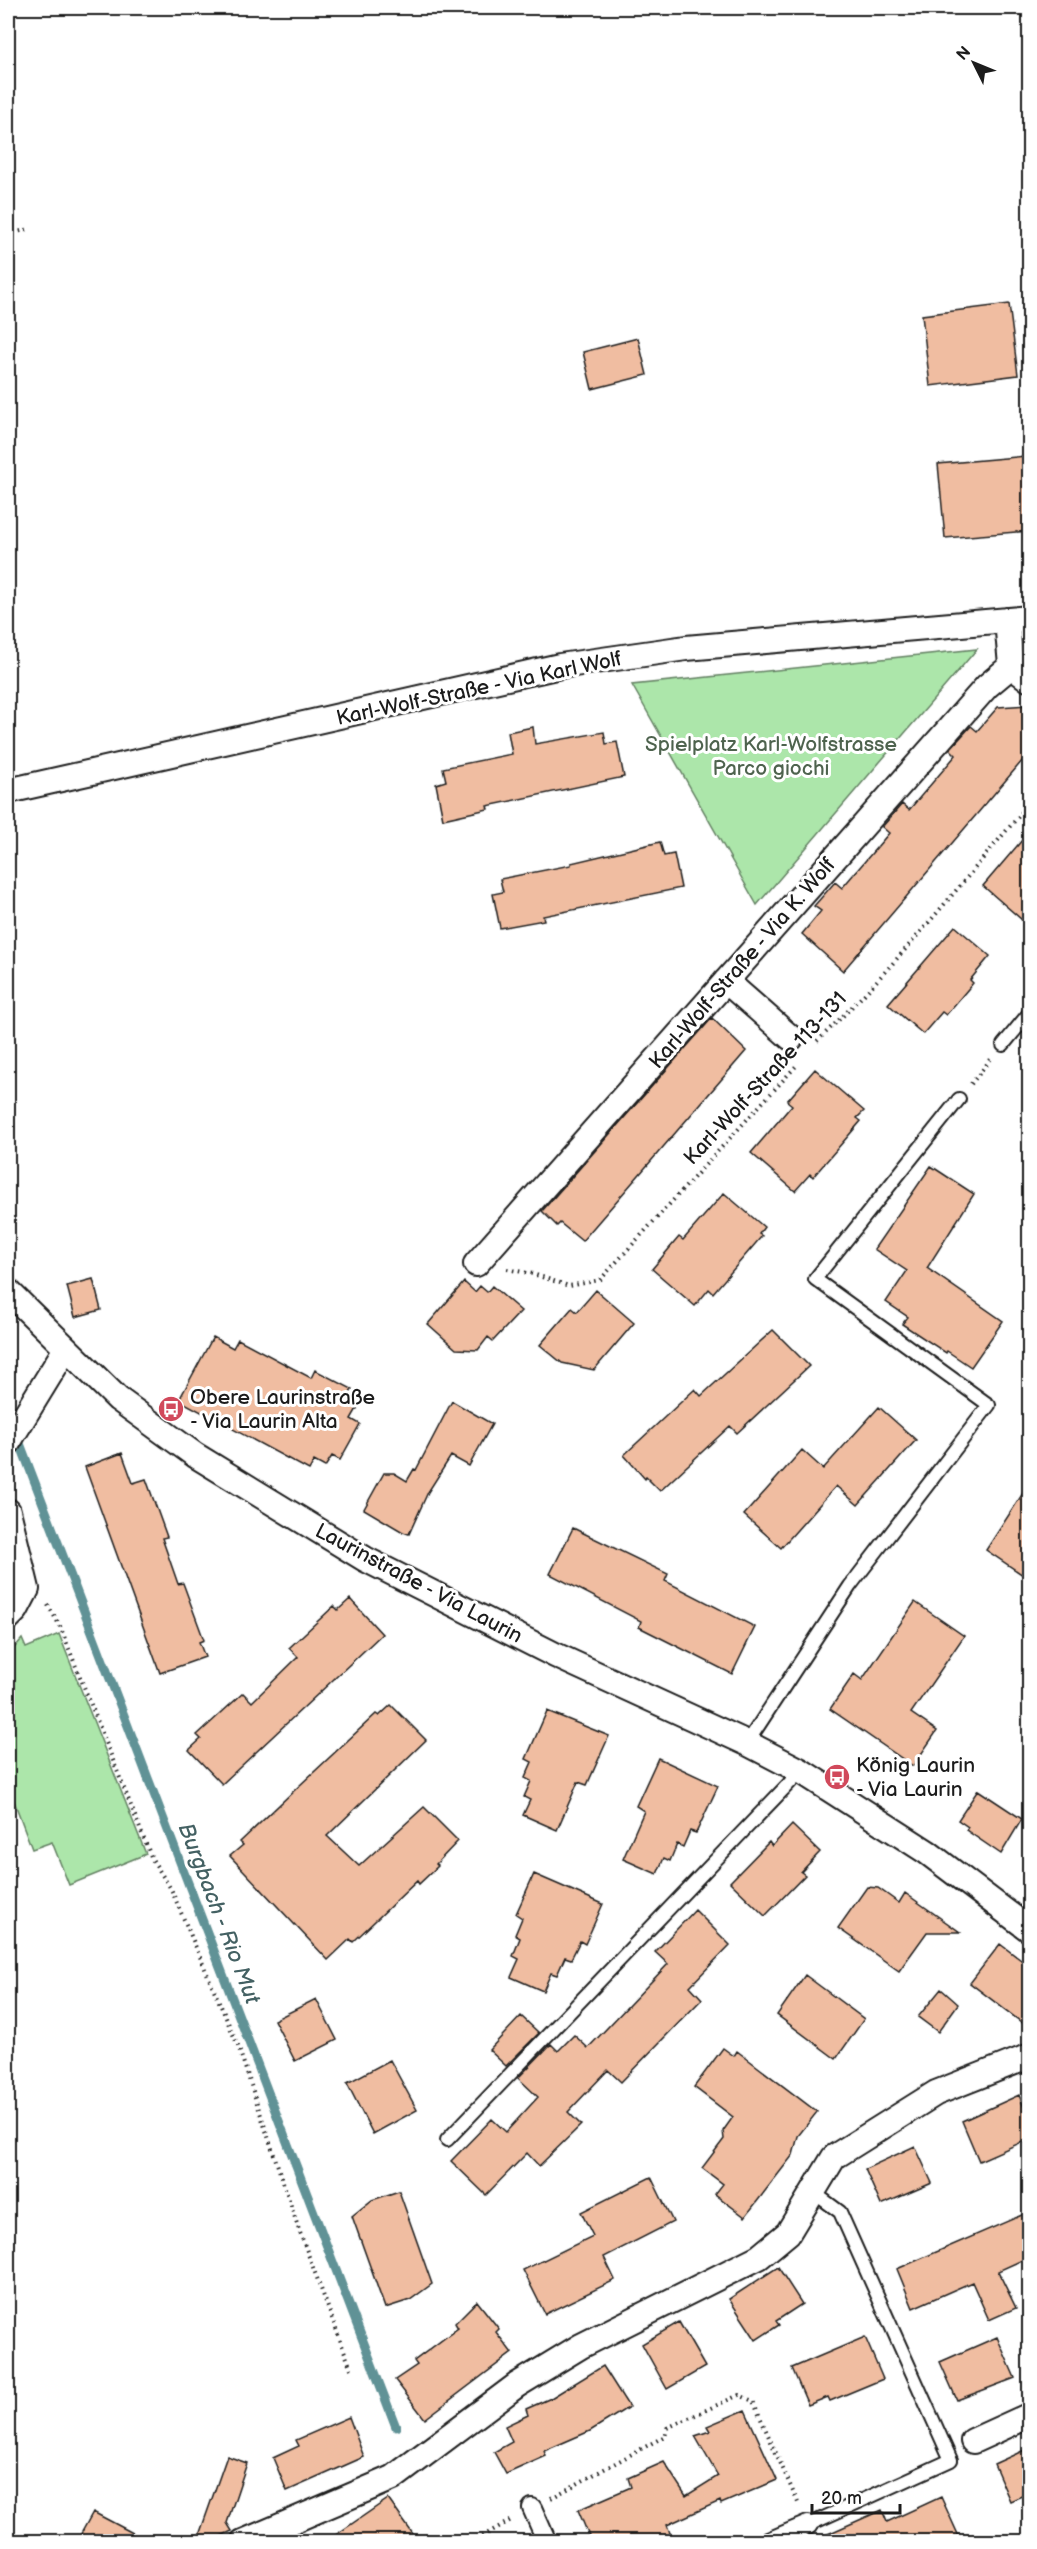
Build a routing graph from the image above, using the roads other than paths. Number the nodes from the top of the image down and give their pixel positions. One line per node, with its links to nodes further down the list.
1 (1018, 619): 2 (street, Karl-Wolf-Straße - Via K. Wolf); 3 (street, Karl-Wolf-Straße - Via Karl Wolf)
2 (1020, 673): 4 (street, Karl-Wolf-Straße - Via K. Wolf)
3 (8, 791)
4 (726, 981): 6 (street); 9 (street, Karl-Wolf-Straße - Via K. Wolf)
5 (1029, 1012): 7 (lane)
6 (800, 1043)
7 (1003, 1045)
8 (958, 1099): 15 (lane)
9 (477, 1264)
10 (8, 1291): 11 (street, Laurinstraße - Via Laurin)
11 (66, 1350): 12 (street); 15 (street, Laurinstraße - Via Laurin)
12 (8, 1443)
13 (8, 1511): 14 (street)
14 (8, 1618)
15 (747, 1743): 16 (street, Laurinstraße - Via Laurin)
16 (801, 1771): 17 (street, Laurinstraße - Via Laurin); 19 (lane)
17 (1029, 1930)
18 (1029, 2056): 20 (street)
19 (447, 2140)
20 (813, 2192): 24 (lane); 25 (street)
21 (1029, 2415): 22 (street)
22 (973, 2441)
23 (532, 2508): 26 (street)
24 (808, 2525): 27 (street)
25 (243, 2541)
26 (548, 2541)
27 (768, 2541)

